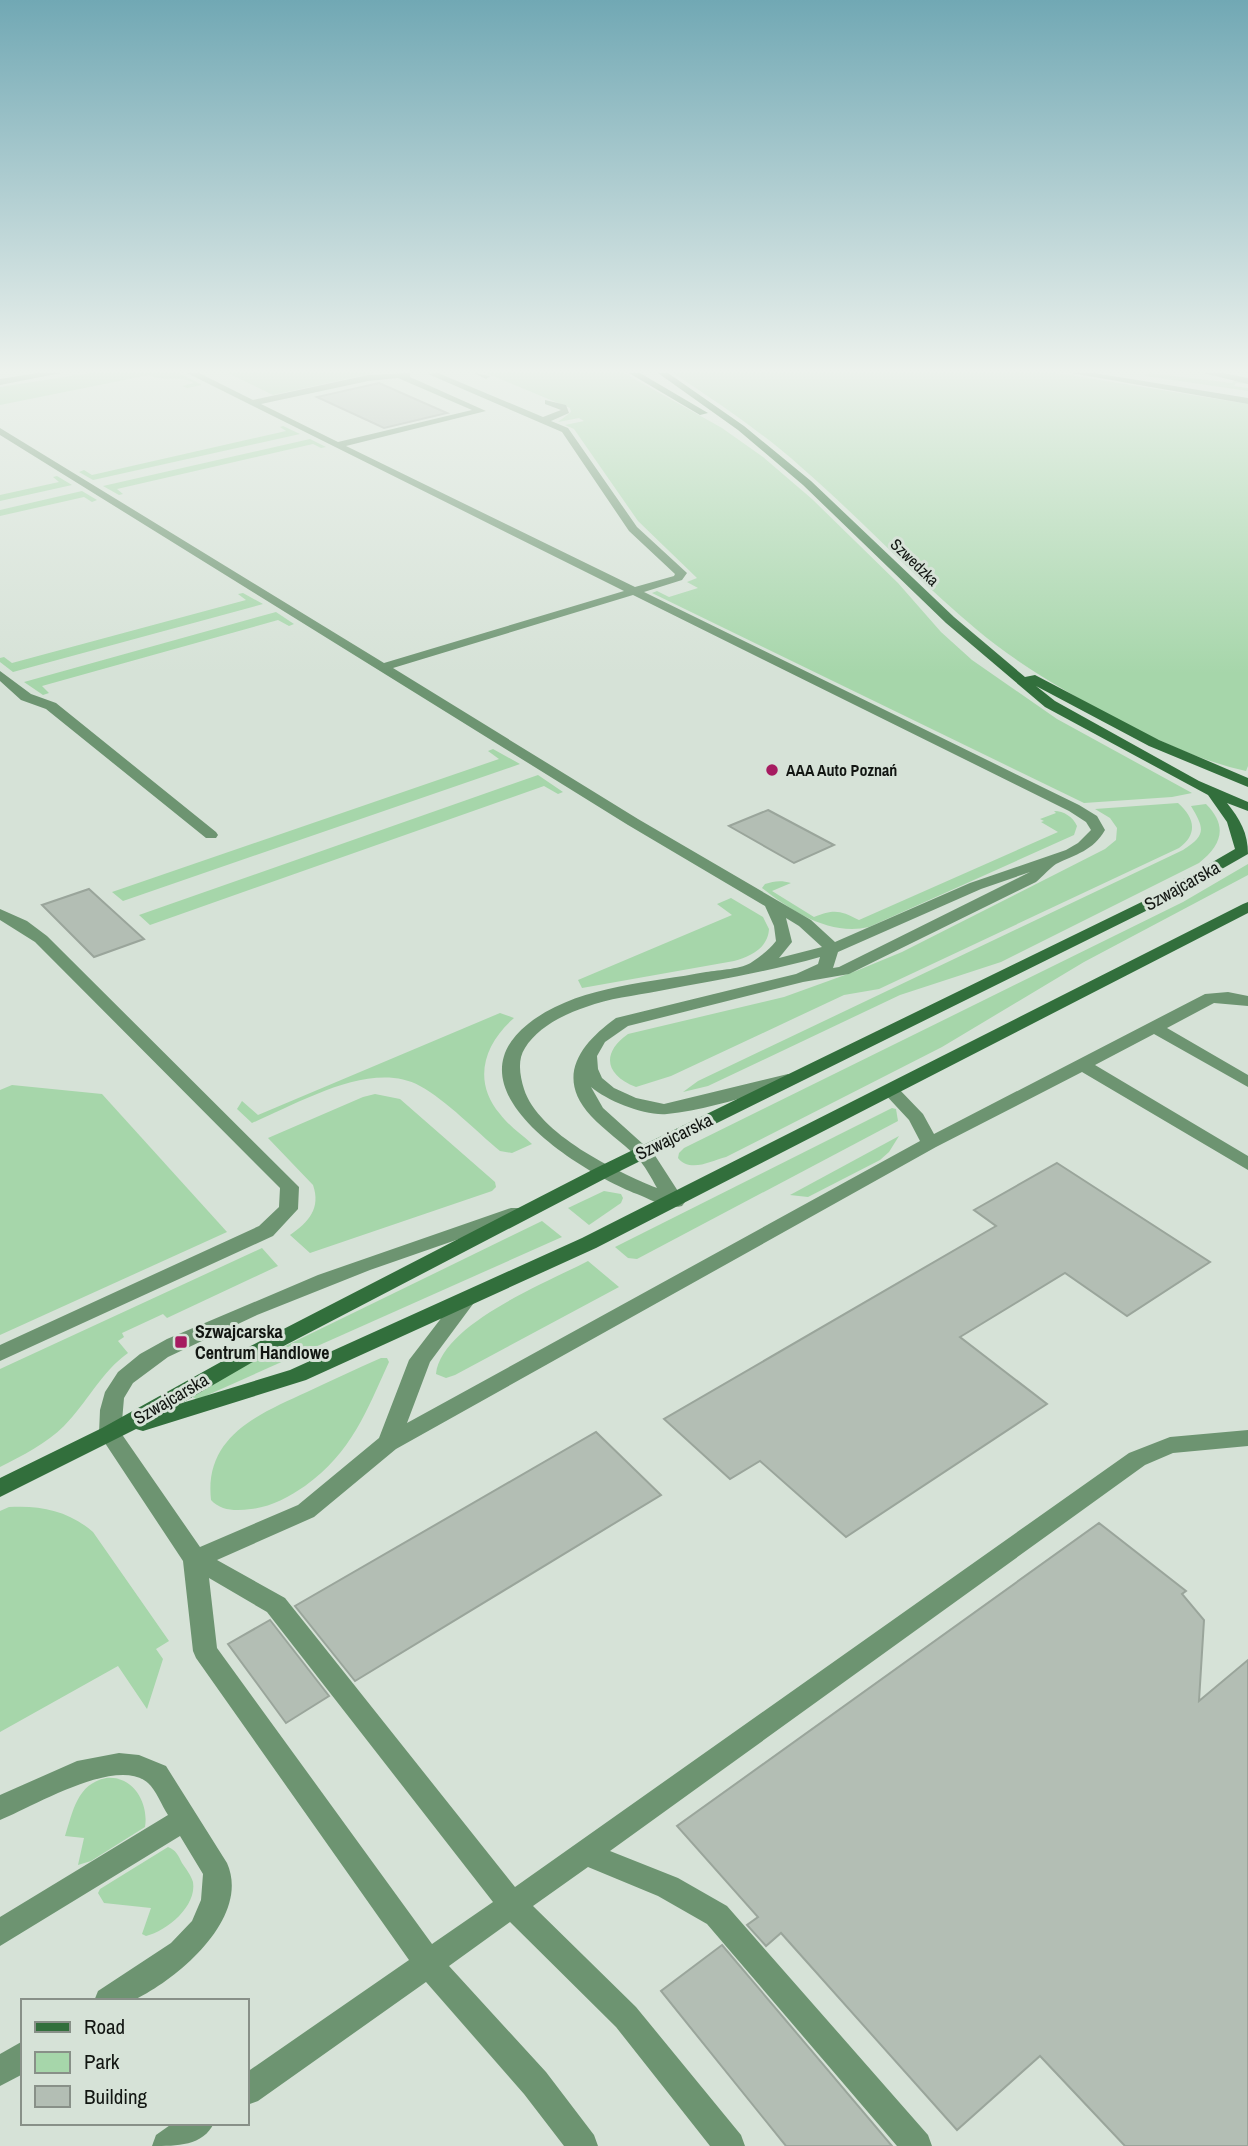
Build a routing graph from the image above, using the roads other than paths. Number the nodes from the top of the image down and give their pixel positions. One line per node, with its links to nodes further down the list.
1 (68, 473): 7 (street)
2 (395, 473): 5 (street)
3 (595, 473): 5 (street)
4 (794, 473): 6 (street, Szwedzka)
5 (634, 592): 7 (street); 14 (street)
6 (1003, 662): 9 (street, Szwedzka); 10 (street, Szwedzka)
7 (383, 667): 15 (street)
8 (0, 676): 12 (street)
9 (1245, 780)
10 (1209, 791): 11 (street, Szwedzka); 13 (street, Szwajcarska)
11 (1248, 807)
12 (211, 835)
13 (1245, 849): 25 (street, Szwajcarska)
14 (1051, 861): 18 (street); 20 (street)
15 (772, 906): 18 (street); 19 (street)
16 (1248, 906): 27 (street, Szwajcarska)
17 (0, 914): 35 (street)
18 (831, 947): 19 (street); 20 (street)
19 (750, 967): 31 (street)
20 (802, 977): 23 (street)
21 (1248, 1001): 22 (street)
22 (1155, 1028): 24 (street); 26 (street)
23 (588, 1056): 25 (street); 29 (street)
24 (1085, 1066): 28 (street); 30 (street)
25 (792, 1079): 29 (street, Szwajcarska)
26 (1248, 1082)
27 (891, 1091): 28 (street); 32 (street, Szwajcarska)
28 (930, 1143): 38 (street)
29 (642, 1153): 31 (street, Szwajcarska); 32 (street)
30 (1248, 1164)
31 (603, 1172): 32 (street); 33 (street, Szwajcarska)
32 (675, 1202): 34 (street, Szwajcarska)
33 (541, 1204): 36 (street, Szwajcarska); 36 (street)
34 (466, 1300): 36 (street, Szwajcarska); 38 (street)
35 (0, 1354)
36 (110, 1434): 39 (street, Szwajcarska); 40 (street)
37 (1248, 1438): 43 (street)
38 (388, 1443): 40 (street)
39 (0, 1488)
40 (195, 1559): 44 (street); 46 (street)
41 (0, 1808): 42 (street)
42 (185, 1819): 45 (street); 47 (street)
43 (585, 1853): 44 (street); 55 (street)
44 (512, 1905): 46 (street); 54 (street)
45 (0, 1933)
46 (428, 1963): 50 (street); 53 (street)
47 (111, 1999)
48 (21, 2057): 49 (street)
49 (0, 2071)
50 (248, 2089)
51 (196, 2125): 52 (street)
52 (167, 2146)
53 (583, 2146)
54 (730, 2146)
55 (917, 2146)

